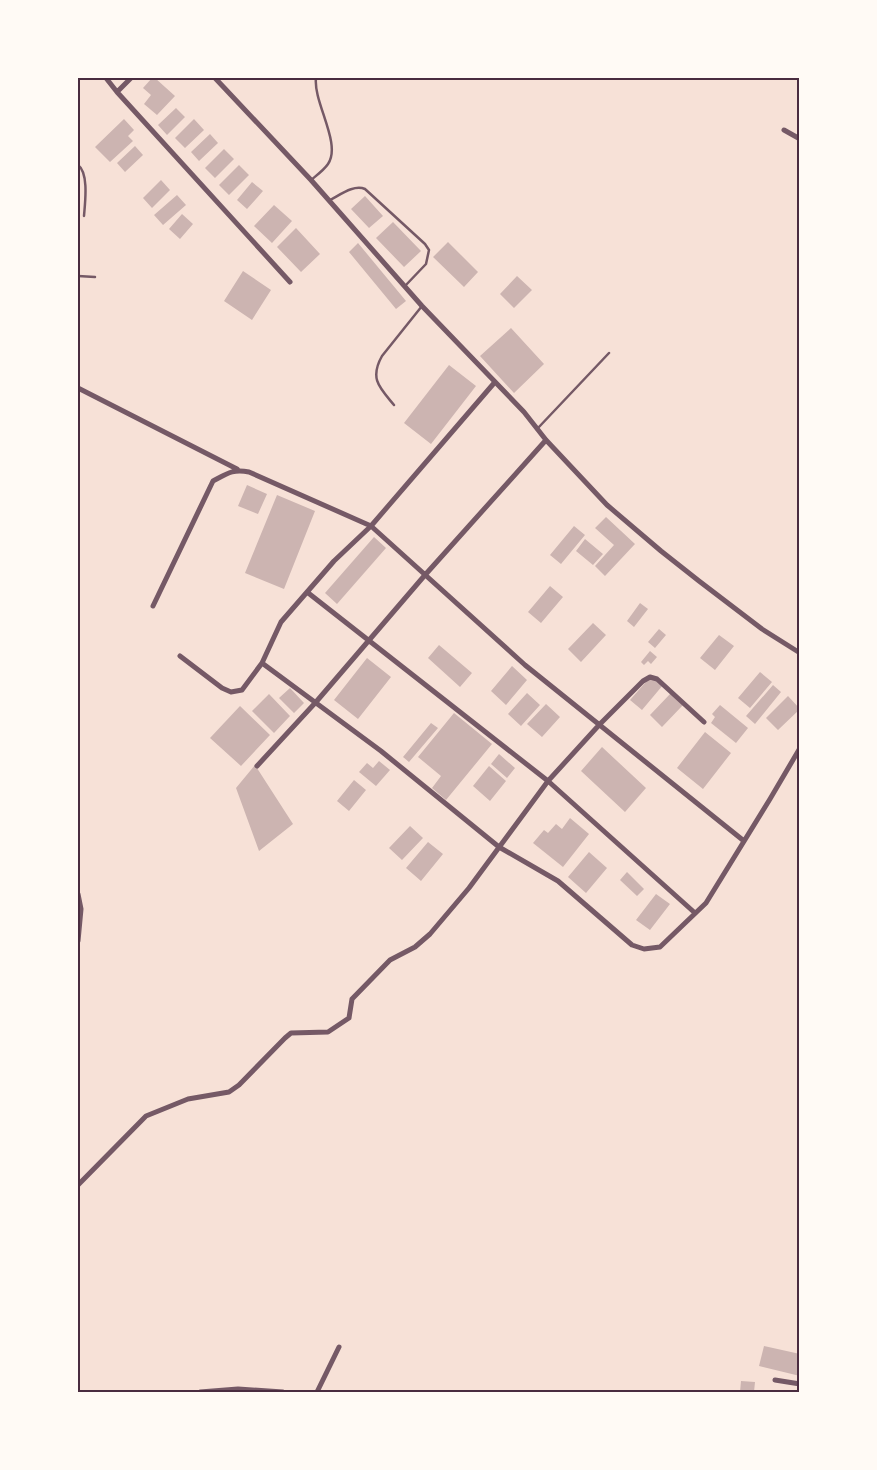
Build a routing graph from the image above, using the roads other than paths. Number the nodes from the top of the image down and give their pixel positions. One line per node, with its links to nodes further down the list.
1 (106, 78): 5 (street)
2 (132, 78): 5 (street)
3 (215, 78): 9 (street)
4 (316, 78): 9 (lane)
5 (117, 92): 14 (street)
6 (784, 130): 7 (street)
7 (800, 139)
8 (78, 165): 11 (lane)
9 (311, 180): 10 (street)
10 (329, 201): 15 (street); 15 (lane)
11 (84, 216)
12 (78, 276): 13 (lane)
13 (95, 277)
14 (290, 282)
15 (405, 286): 16 (street)
16 (422, 306): 18 (street); 20 (lane)
17 (610, 353): 21 (lane)
18 (495, 382): 21 (street); 24 (street)
19 (78, 388): 23 (street)
20 (394, 405)
21 (537, 428): 22 (street)
22 (546, 440): 25 (street); 29 (street)
23 (237, 470): 24 (street); 27 (street)
24 (371, 526): 25 (street); 26 (street)
25 (425, 574): 28 (street); 34 (street)
26 (307, 592): 28 (street); 31 (street)
27 (153, 606)
28 (369, 641): 32 (street); 37 (street)
29 (800, 653)
30 (180, 656): 31 (street)
31 (262, 663): 32 (street)
32 (316, 702): 36 (street); 39 (street)
33 (704, 722): 34 (street)
34 (600, 724): 37 (street); 38 (street)
35 (800, 748): 38 (street)
36 (257, 766)
37 (548, 781): 39 (street); 41 (street)
38 (744, 841): 41 (street)
39 (499, 847): 41 (street); 43 (street)
40 (78, 894): 42 (street)
41 (695, 913)
42 (78, 941)
43 (78, 1185)
44 (340, 1348): 49 (street)
45 (775, 1380): 46 (street)
46 (800, 1384)
47 (200, 1392): 48 (street)
48 (283, 1392)
49 (317, 1392)

